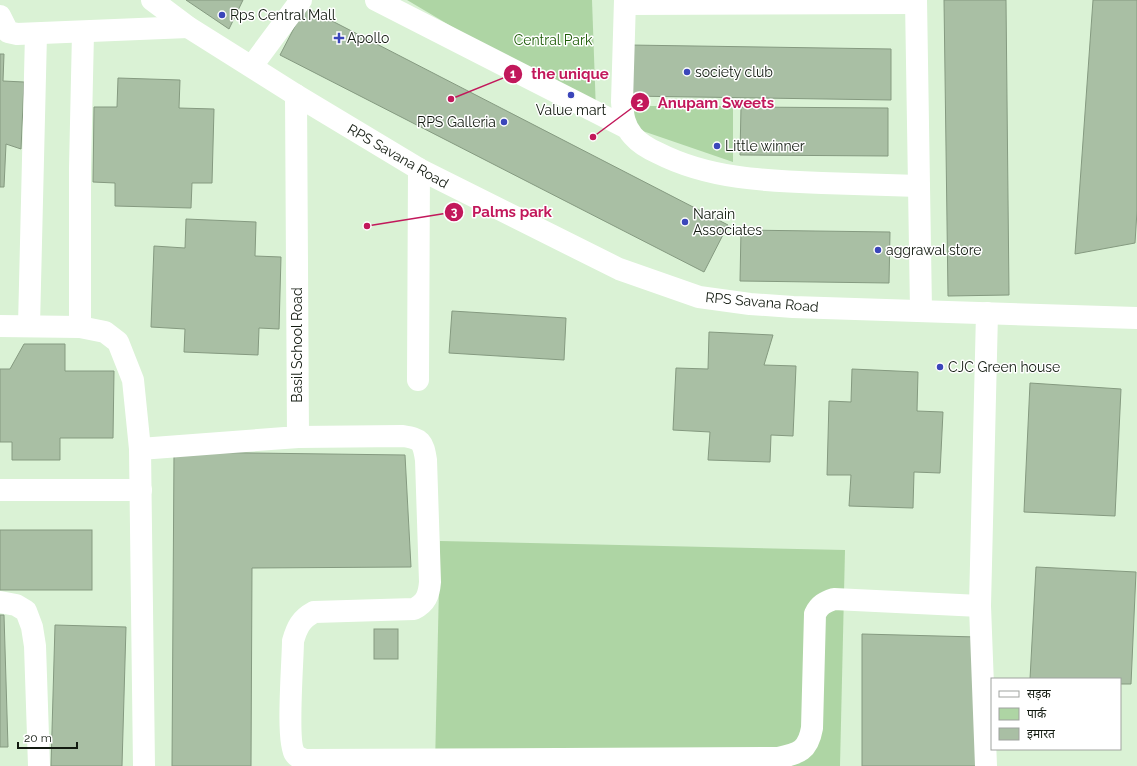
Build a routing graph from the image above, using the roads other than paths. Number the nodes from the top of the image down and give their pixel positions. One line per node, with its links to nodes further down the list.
1 (152, 0): 7 (street, RPS Savana Road)
2 (301, 0): 10 (street)
3 (376, 0): 12 (street)
4 (916, 1): 5 (street); 14 (street)
5 (625, 2): 12 (street)
6 (0, 16): 9 (street)
7 (188, 27): 8 (street); 10 (street, RPS Savana Road)
8 (82, 33): 9 (street); 20 (street)
9 (36, 34): 19 (street)
10 (252, 66): 11 (street, RPS Savana Road)
11 (296, 95): 13 (street, RPS Savana Road); 22 (street, Basil School Road)
12 (627, 128): 14 (street)
13 (419, 169): 15 (street, RPS Savana Road); 21 (street)
14 (919, 186): 15 (street)
15 (921, 310): 16 (street, RPS Savana Road)
16 (987, 313): 17 (street, RPS Savana Road); 27 (street)
17 (1137, 318)
18 (0, 326): 19 (street)
19 (29, 326): 20 (street)
20 (80, 326): 23 (street)
21 (418, 380)
22 (298, 437): 23 (street); 27 (street)
23 (140, 449): 25 (street)
24 (0, 490): 25 (street)
25 (141, 490): 29 (street)
26 (0, 602): 28 (street)
27 (980, 606): 30 (street)
28 (38, 766)
29 (144, 766)
30 (986, 766)

